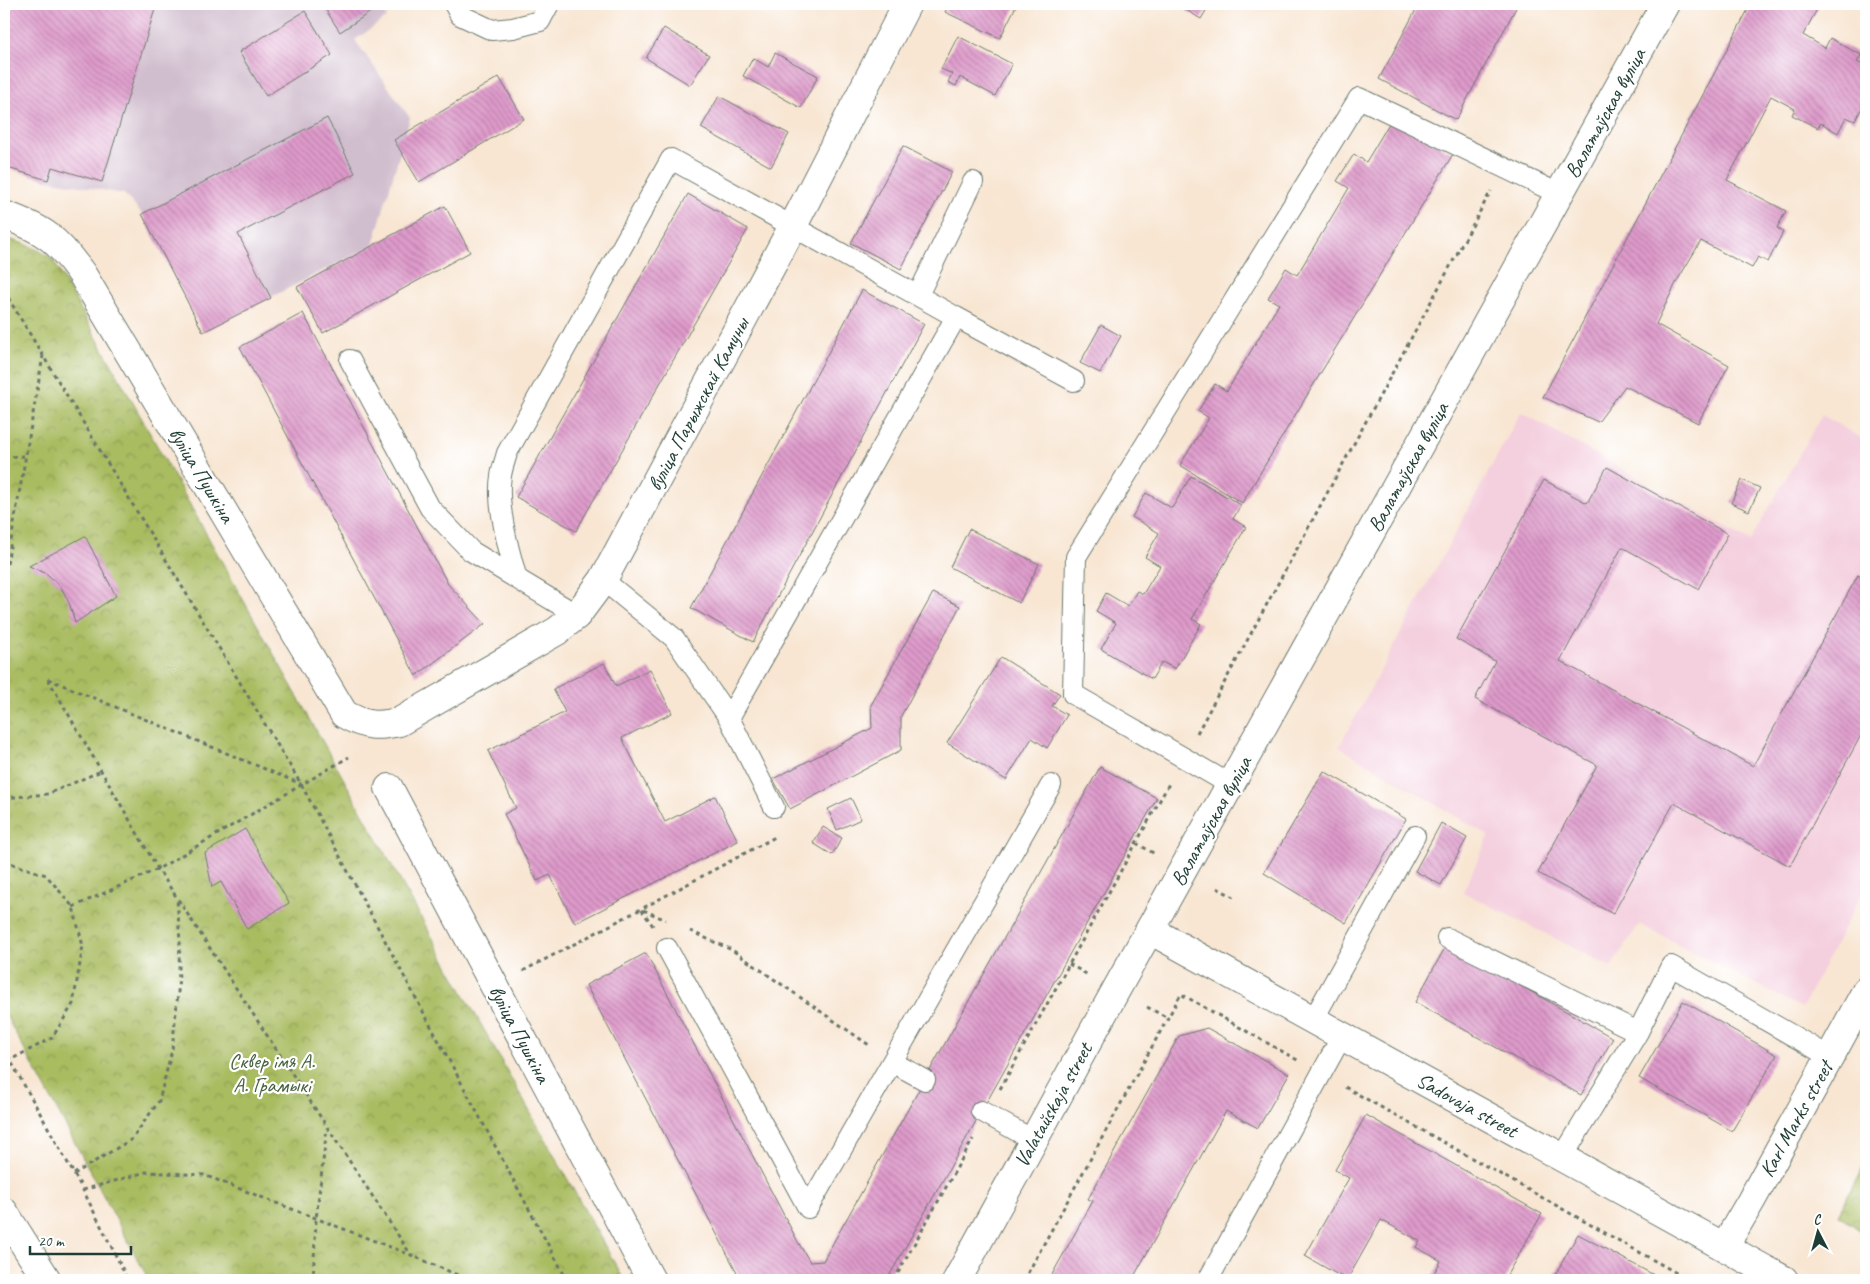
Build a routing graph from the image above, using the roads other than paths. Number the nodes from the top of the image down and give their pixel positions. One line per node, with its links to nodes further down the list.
1 (454, 4): 2 (lane)
2 (550, 4)
3 (907, 4): 8 (street, вуліца Парыжскай Камуны)
4 (1665, 4): 6 (street, Валатаўская вуліца)
5 (974, 182): 9 (lane)
6 (1560, 194): 19 (street, Валатаўская вуліца); 19 (lane)
7 (4, 215): 17 (street, вуліца Пушкіна)
8 (793, 226): 9 (lane); 13 (lane); 14 (street, вуліца Парыжскай Камуны)
9 (918, 295): 10 (lane)
10 (956, 317): 12 (lane); 16 (lane)
11 (350, 360): 13 (lane)
12 (1074, 381)
13 (517, 579): 15 (lane)
14 (603, 580): 15 (street, вуліца Парыжскай Камуны); 16 (lane)
15 (577, 615): 17 (street, вуліца Парыжскай Камуны)
16 (729, 718): 21 (lane)
17 (399, 722)
18 (1051, 784): 31 (lane)
19 (1231, 785): 23 (street, Валатаўская вуліца)
20 (389, 788): 39 (street, вуліца Пушкіна)
21 (774, 807)
22 (1416, 836): 27 (lane)
23 (1150, 930): 27 (street, Sadovaja street); 34 (street, Valataŭskaja street)
24 (1447, 938): 28 (lane)
25 (667, 948): 31 (lane)
26 (1866, 991): 30 (street, Karl Marks street)
27 (1313, 1020): 29 (street, Sadovaja street)
28 (1638, 1032): 30 (lane); 35 (lane)
29 (1342, 1036): 35 (street, Sadovaja street); 41 (lane)
30 (1830, 1057): 37 (street, Karl Marks street)
31 (892, 1062): 32 (lane)
32 (925, 1080)
33 (984, 1113): 34 (lane)
34 (1033, 1140): 40 (street, Valataŭskaja street)
35 (1562, 1158): 37 (street, Sadovaja street)
36 (4, 1212): 38 (street)
37 (1724, 1247): 42 (street, Sadovaja street)
38 (47, 1280)
39 (651, 1280)
40 (957, 1280)
41 (1208, 1280)
42 (1784, 1280)

